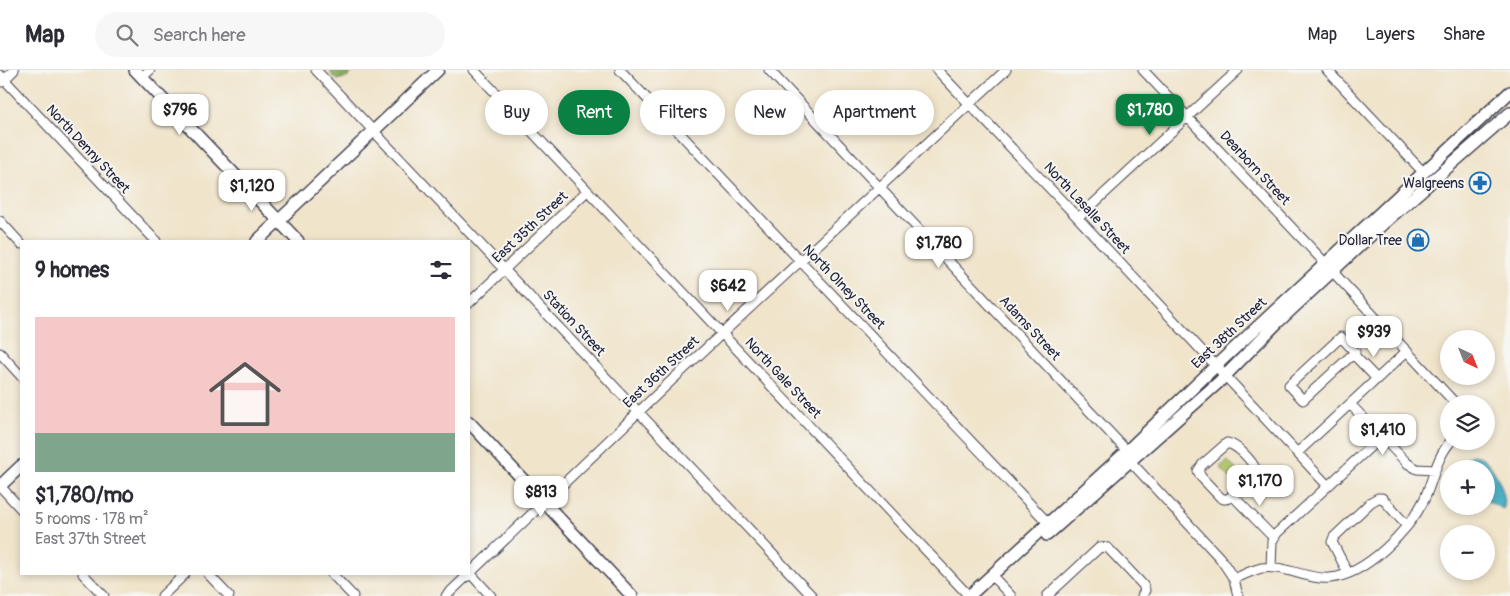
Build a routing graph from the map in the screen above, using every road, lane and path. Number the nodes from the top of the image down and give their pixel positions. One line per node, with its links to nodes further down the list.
1 (14, 70): 13 (street)
2 (316, 70): 18 (street, Station Street)
3 (438, 70): 18 (main road)
4 (474, 70): 21 (street, North Gale Street)
5 (620, 70): 29 (street, North Olney Street)
6 (769, 70): 20 (street, Adams Street)
7 (937, 70): 15 (street, North Lasalle Street)
8 (1006, 70): 15 (street, East 36th Street)
9 (1143, 70): 17 (street, Dearborn Street)
10 (1238, 70): 17 (street)
11 (1327, 70): 19 (street)
12 (142, 72): 24 (main road)
13 (1, 79): 25 (street, North Denny Street)
14 (1510, 92): 19 (main road, East 38th Street)
15 (969, 104): 20 (street, East 36th Street); 22 (street, North Lasalle Street)
16 (1510, 113): 30 (main road, East 38th Street)
17 (1187, 117): 22 (street); 30 (street, Dearborn Street)
18 (374, 131): 24 (main road); 31 (street, Station Street)
19 (1424, 173): 30 (main road, East 38th Street)
20 (879, 187): 29 (street, East 36th Street); 48 (street, Adams Street)
21 (587, 191): 31 (street, East 35th Street); 33 (street, North Gale Street)
22 (1078, 218): 37 (street, North Lasalle Street)
23 (0, 221): 28 (street)
24 (279, 221): 26 (main road); 27 (main road)
25 (155, 240)
26 (258, 240)
27 (297, 240)
28 (20, 243)
29 (800, 261): 33 (street, East 36th Street); 56 (street, North Olney Street)
30 (1329, 267): 34 (street, Dearborn Street); 37 (main road, East 38th Street); 39 (main road, East 38th Street)
31 (504, 270): 32 (street, East 35th Street); 43 (street, Station Street)
32 (470, 302)
33 (722, 334): 43 (street, East 36th Street); 79 (street, North Gale Street)
34 (1407, 351): 40 (street); 41 (street, Dearborn Street)
35 (0, 353): 38 (street)
36 (1353, 354): 36 (street); 40 (street)
37 (1216, 366): 39 (street, North Lasalle Street); 48 (main road, East 38th Street)
38 (20, 375)
39 (1226, 376): 47 (street, North Lasalle Street); 48 (main road, East 38th Street)
40 (1377, 379): 42 (street)
41 (1448, 395)
42 (1350, 404): 45 (street); 47 (street)
43 (639, 412): 54 (street, East 36th Street); 78 (street, Station Street)
44 (470, 423): 54 (main road)
45 (1381, 436): 50 (street); 52 (street)
46 (1444, 450): 50 (street)
47 (1297, 454): 52 (street, North Lasalle Street)
48 (1129, 456): 56 (main road, East 38th Street); 68 (street, Adams Street); 69 (main road, East 38th Street)
49 (20, 467): 51 (main road)
50 (1435, 470): 57 (street)
51 (0, 486): 55 (street)
52 (1328, 486): 58 (street)
53 (1232, 495): 53 (street); 58 (street)
54 (544, 501): 60 (street, East 36th Street); 77 (main road)
55 (20, 507)
56 (1048, 524): 79 (main road, East 38th Street)
57 (1408, 526): 61 (street); 61 (street)
58 (1274, 536): 59 (street)
59 (1271, 568): 61 (street); 68 (street)
60 (470, 572)
61 (1348, 573)
62 (470, 574): 76 (street)
63 (84, 575): 71 (street)
64 (184, 575): 72 (street)
65 (209, 575): 73 (street)
66 (333, 575): 74 (street)
67 (467, 575): 75 (street, East 36th Street)
68 (1234, 579): 83 (street)
69 (996, 580): 80 (main road, East 38th Street); 81 (street)
70 (1143, 593): 82 (street)
71 (104, 596)
72 (162, 596)
73 (229, 596)
74 (353, 596)
75 (446, 596)
76 (491, 596)
77 (632, 596)
78 (812, 596)
79 (969, 596)
80 (979, 596)
81 (1010, 596)
82 (1047, 596)
83 (1238, 596)

